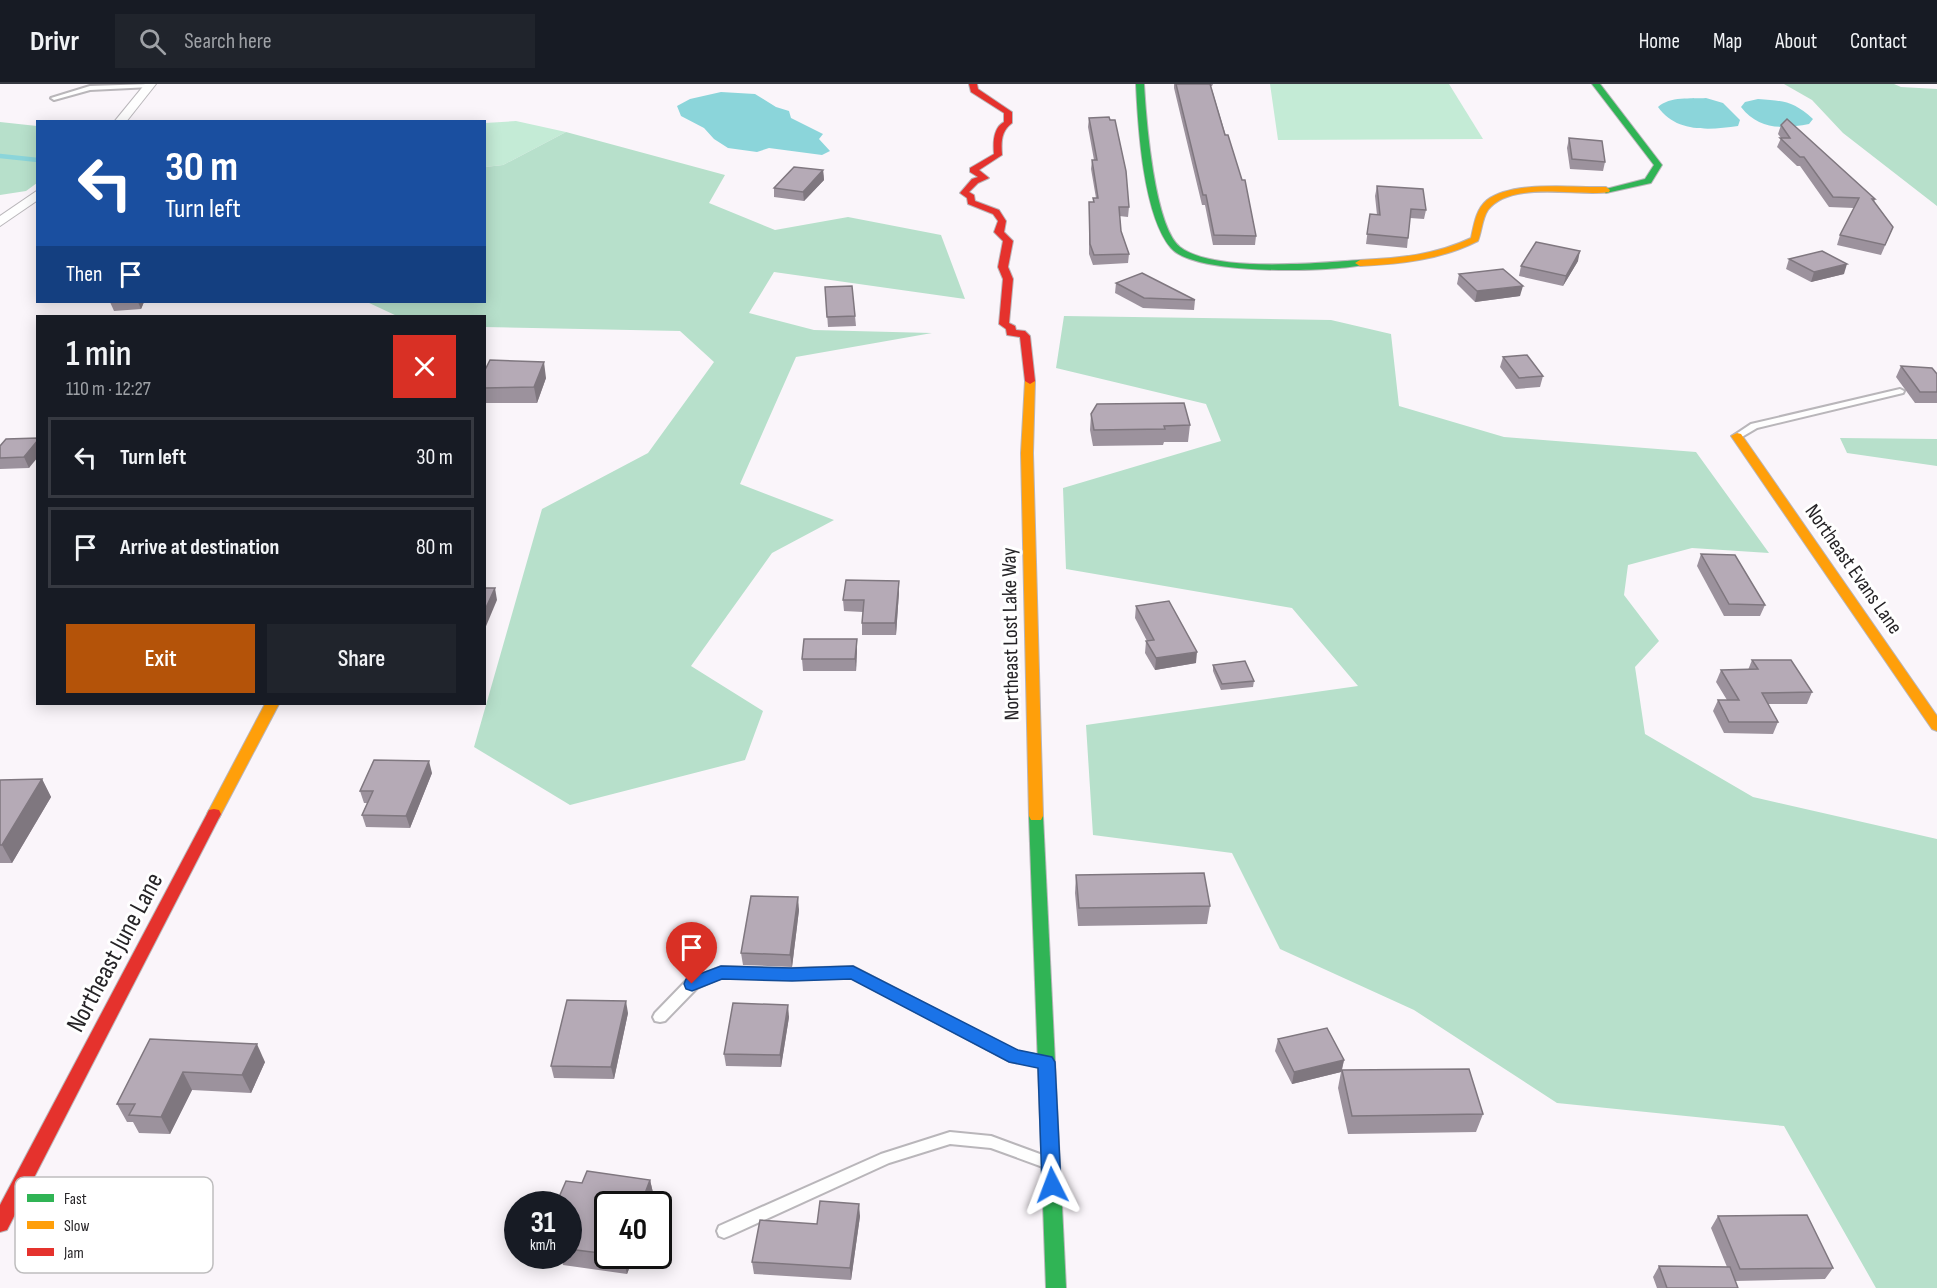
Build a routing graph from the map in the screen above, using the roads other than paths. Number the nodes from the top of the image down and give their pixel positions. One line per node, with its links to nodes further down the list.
1 (973, 84): 14 (street, Northeast Lost Lake Way)
2 (1140, 84): 3 (street)
3 (1596, 84)
4 (150, 85): 5 (lane); 6 (street)
5 (54, 98)
6 (121, 120)
7 (36, 195): 8 (street)
8 (0, 222)
9 (1900, 391): 10 (lane)
10 (1737, 436): 12 (street, Northeast Evans Lane)
11 (271, 705): 16 (street, Northeast June Lane)
12 (1937, 726)
13 (660, 1017): 14 (lane)
14 (1046, 1062): 15 (street, Northeast Lost Lake Way)
15 (1051, 1164): 19 (lane); 20 (street, Northeast Lost Lake Way)
16 (25, 1177)
17 (15, 1195): 18 (street, Northeast June Lane)
18 (0, 1224)
19 (724, 1231)
20 (1056, 1288)

